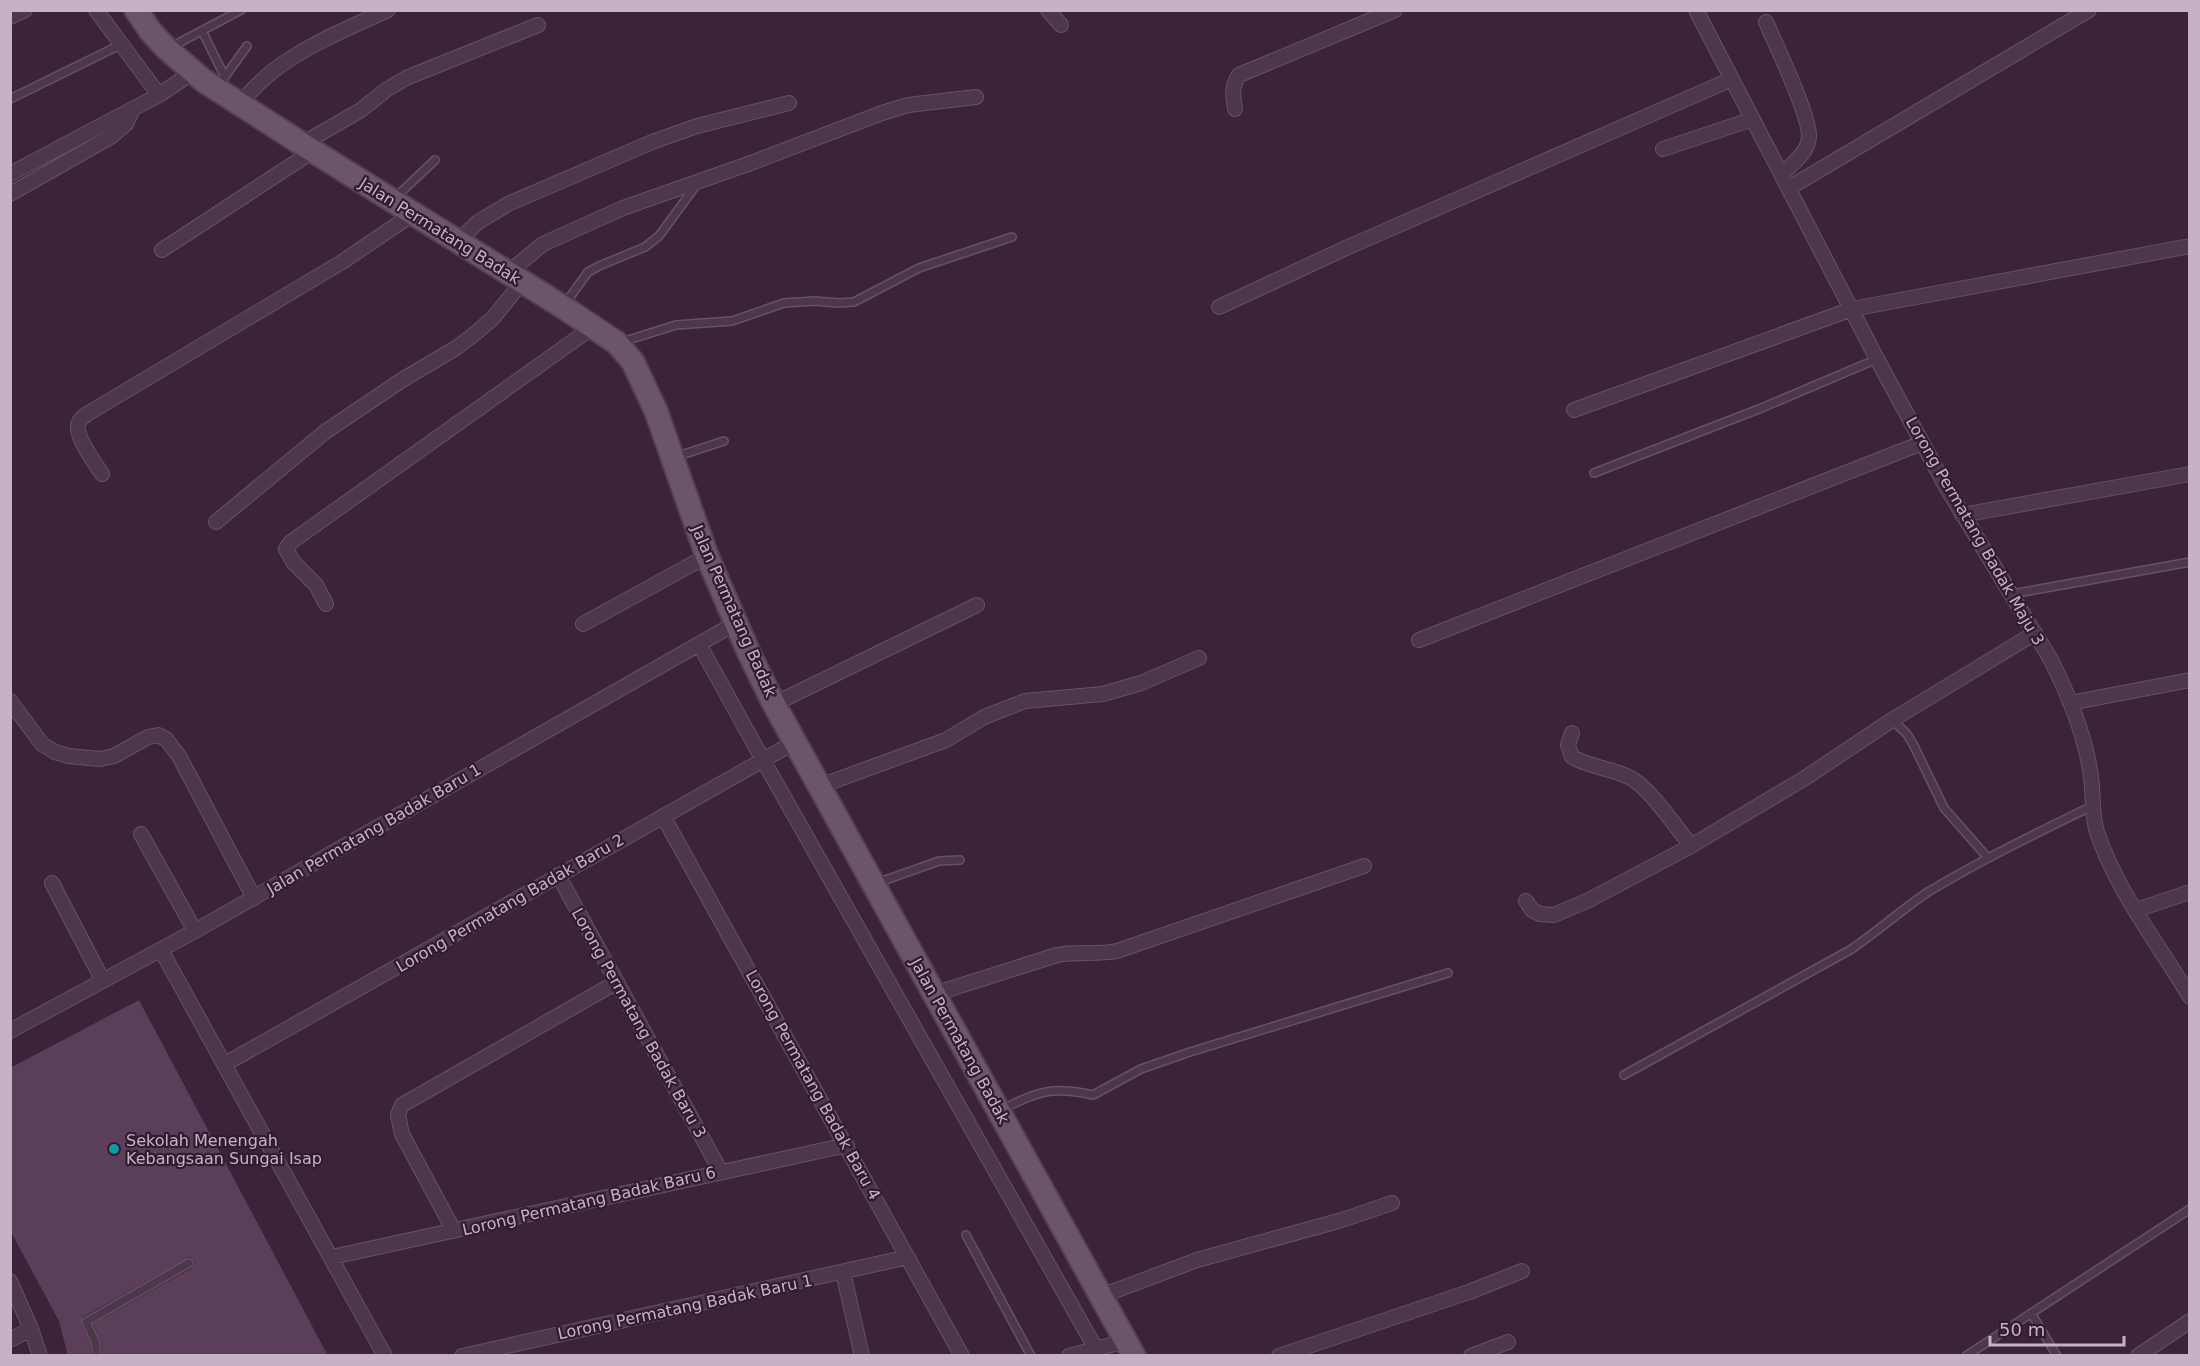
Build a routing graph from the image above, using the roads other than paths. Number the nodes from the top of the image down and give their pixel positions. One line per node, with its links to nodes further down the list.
1 (25, 10): 10 (street)
2 (96, 10): 15 (street)
3 (136, 10): 17 (main road, Jalan Permatang Badak)
4 (241, 10): 14 (lane)
5 (388, 10): 25 (street)
6 (1048, 10): 13 (street)
7 (1395, 10): 27 (street)
8 (1696, 10): 19 (street, Lorong Permatang Badak Maju 3)
9 (2089, 10): 35 (street)
10 (10, 17)
11 (1766, 22): 33 (street)
12 (538, 25): 29 (street)
13 (1061, 25)
14 (202, 31): 17 (lane); 20 (lane)
15 (120, 45): 21 (street); 23 (lane)
16 (247, 46): 20 (lane)
17 (167, 49): 18 (main road, Jalan Permatang Badak)
18 (193, 72): 20 (main road, Jalan Permatang Badak); 21 (street)
19 (1732, 79): 28 (street, Lorong Permatang Badak Maju 3); 45 (street)
20 (221, 82): 25 (main road, Jalan Permatang Badak)
21 (159, 95): 26 (street)
22 (976, 97): 34 (street)
23 (10, 99)
24 (789, 103): 40 (street)
25 (239, 104): 29 (main road, Jalan Permatang Badak)
26 (133, 109): 32 (street); 36 (street)
27 (1235, 109)
28 (1753, 119): 30 (street); 33 (street, Lorong Permatang Badak Maju 3)
29 (308, 148): 37 (main road, Jalan Permatang Badak); 42 (street)
30 (1663, 149)
31 (435, 160): 37 (lane)
32 (10, 174)
33 (1782, 174): 35 (street, Lorong Permatang Badak Maju 3)
34 (699, 182): 43 (street); 44 (lane)
35 (1789, 188): 46 (street, Lorong Permatang Badak Maju 3)
36 (10, 195)
37 (392, 201): 38 (main road, Jalan Permatang Badak)
38 (413, 214): 40 (main road, Jalan Permatang Badak); 55 (street)
39 (1012, 237): 48 (lane)
40 (457, 242): 43 (main road, Jalan Permatang Badak)
41 (2190, 246): 46 (street)
42 (162, 250)
43 (515, 278): 44 (main road, Jalan Permatang Badak); 58 (street)
44 (562, 307): 47 (main road, Jalan Permatang Badak)
45 (1219, 307)
46 (1852, 309): 49 (street, Lorong Permatang Badak Maju 3); 50 (street)
47 (593, 327): 48 (main road, Jalan Permatang Badak); 62 (street)
48 (617, 343): 53 (main road, Jalan Permatang Badak)
49 (1877, 359): 52 (street, Lorong Permatang Badak Maju 3); 54 (lane)
50 (1574, 410)
51 (723, 441): 53 (lane)
52 (1922, 443): 57 (street, Lorong Permatang Badak Maju 3); 67 (street)
53 (672, 458): 59 (main road, Jalan Permatang Badak)
54 (1594, 473)
55 (102, 474)
56 (2190, 474): 57 (street)
57 (1962, 515): 61 (street, Lorong Permatang Badak Maju 3)
58 (216, 522)
59 (707, 556): 64 (main road, Jalan Permatang Badak); 65 (street)
60 (2190, 562): 61 (lane)
61 (2011, 594): 66 (street, Lorong Permatang Badak Maju 3)
62 (326, 604)
63 (977, 605): 73 (street)
64 (736, 623): 68 (street, Jalan Permatang Badak Baru 1); 73 (main road, Jalan Permatang Badak)
65 (583, 624)
66 (2035, 633): 72 (street, Lorong Permatang Badak Maju 3); 74 (street)
67 (1419, 640)
68 (699, 644): 77 (street); 90 (street, Jalan Permatang Badak Baru 1)
69 (1199, 658): 78 (street)
70 (2190, 680): 72 (street)
71 (10, 701): 90 (street)
72 (2070, 703): 79 (street, Lorong Permatang Badak Maju 3)
73 (774, 704): 76 (main road, Jalan Permatang Badak)
74 (1892, 720): 82 (street); 83 (lane)
75 (1572, 733): 82 (street)
76 (795, 742): 77 (street, Lorong Permatang Badak Baru 2); 78 (main road, Jalan Permatang Badak)
77 (763, 760): 80 (street, Lorong Permatang Badak Baru 2); 124 (street)
78 (820, 786): 88 (main road, Jalan Permatang Badak)
79 (2092, 806): 83 (lane); 92 (street, Lorong Permatang Badak Maju 3)
80 (663, 816): 86 (street, Lorong Permatang Badak Baru 2); 105 (street, Lorong Permatang Badak Baru 4)
81 (141, 834): 93 (street)
82 (1690, 846): 91 (street)
83 (1988, 858): 103 (lane)
84 (960, 860): 88 (lane)
85 (1364, 866): 99 (street)
86 (558, 875): 98 (street, Lorong Permatang Badak Baru 3); 102 (street, Lorong Permatang Badak Baru 2)
87 (52, 883): 97 (street)
88 (874, 884): 99 (main road, Jalan Permatang Badak)
89 (2190, 892): 92 (street)
90 (254, 897): 93 (street, Jalan Permatang Badak Baru 1)
91 (1526, 902)
92 (2136, 910): 96 (street, Lorong Permatang Badak Maju 3)
93 (195, 931): 94 (street, Jalan Permatang Badak Baru 1)
94 (161, 950): 97 (street, Jalan Permatang Badak Baru 1); 102 (street)
95 (1448, 973): 104 (lane)
96 (2184, 978): 100 (street, Lorong Permatang Badak Maju 3)
97 (103, 981): 101 (street, Jalan Permatang Badak Baru 1)
98 (617, 982): 106 (street, Lorong Permatang Badak Baru 3); 109 (street)
99 (934, 994): 104 (main road, Jalan Permatang Badak)
100 (2190, 997)
101 (10, 1031)
102 (225, 1064): 111 (street)
103 (1624, 1075)
104 (998, 1112): 117 (main road, Jalan Permatang Badak)
105 (847, 1145): 106 (street, Lorong Permatang Badak Baru 6); 112 (street, Lorong Permatang Badak Baru 4)
106 (721, 1172): 109 (street, Lorong Permatang Badak Baru 6)
107 (1392, 1203): 117 (street)
108 (2190, 1209): 118 (lane)
109 (454, 1231): 111 (street, Lorong Permatang Badak Baru 6)
110 (966, 1235): 131 (lane)
111 (332, 1257): 127 (street)
112 (908, 1257): 115 (street, Lorong Permatang Badak Baru 1); 130 (street, Lorong Permatang Badak Baru 4)
113 (189, 1263): 126 (lane)
114 (1522, 1271): 133 (street)
115 (843, 1272): 128 (street, Lorong Permatang Badak Baru 1); 129 (street)
116 (10, 1281): 120 (street)
117 (1101, 1296): 123 (main road, Jalan Permatang Badak)
118 (2031, 1313): 135 (lane); 136 (lane)
119 (2190, 1321): 137 (street)
120 (31, 1329): 121 (street); 125 (street)
121 (10, 1340)
122 (1508, 1342): 134 (street)
123 (1130, 1348): 124 (street)
124 (1098, 1352): 132 (street)
125 (40, 1356)
126 (98, 1356)
127 (385, 1356)
128 (462, 1356)
129 (861, 1356)
130 (962, 1356)
131 (1031, 1356)
132 (1069, 1356)
133 (1279, 1356)
134 (1471, 1356)
135 (1966, 1356)
136 (2057, 1356)
137 (2138, 1356)

